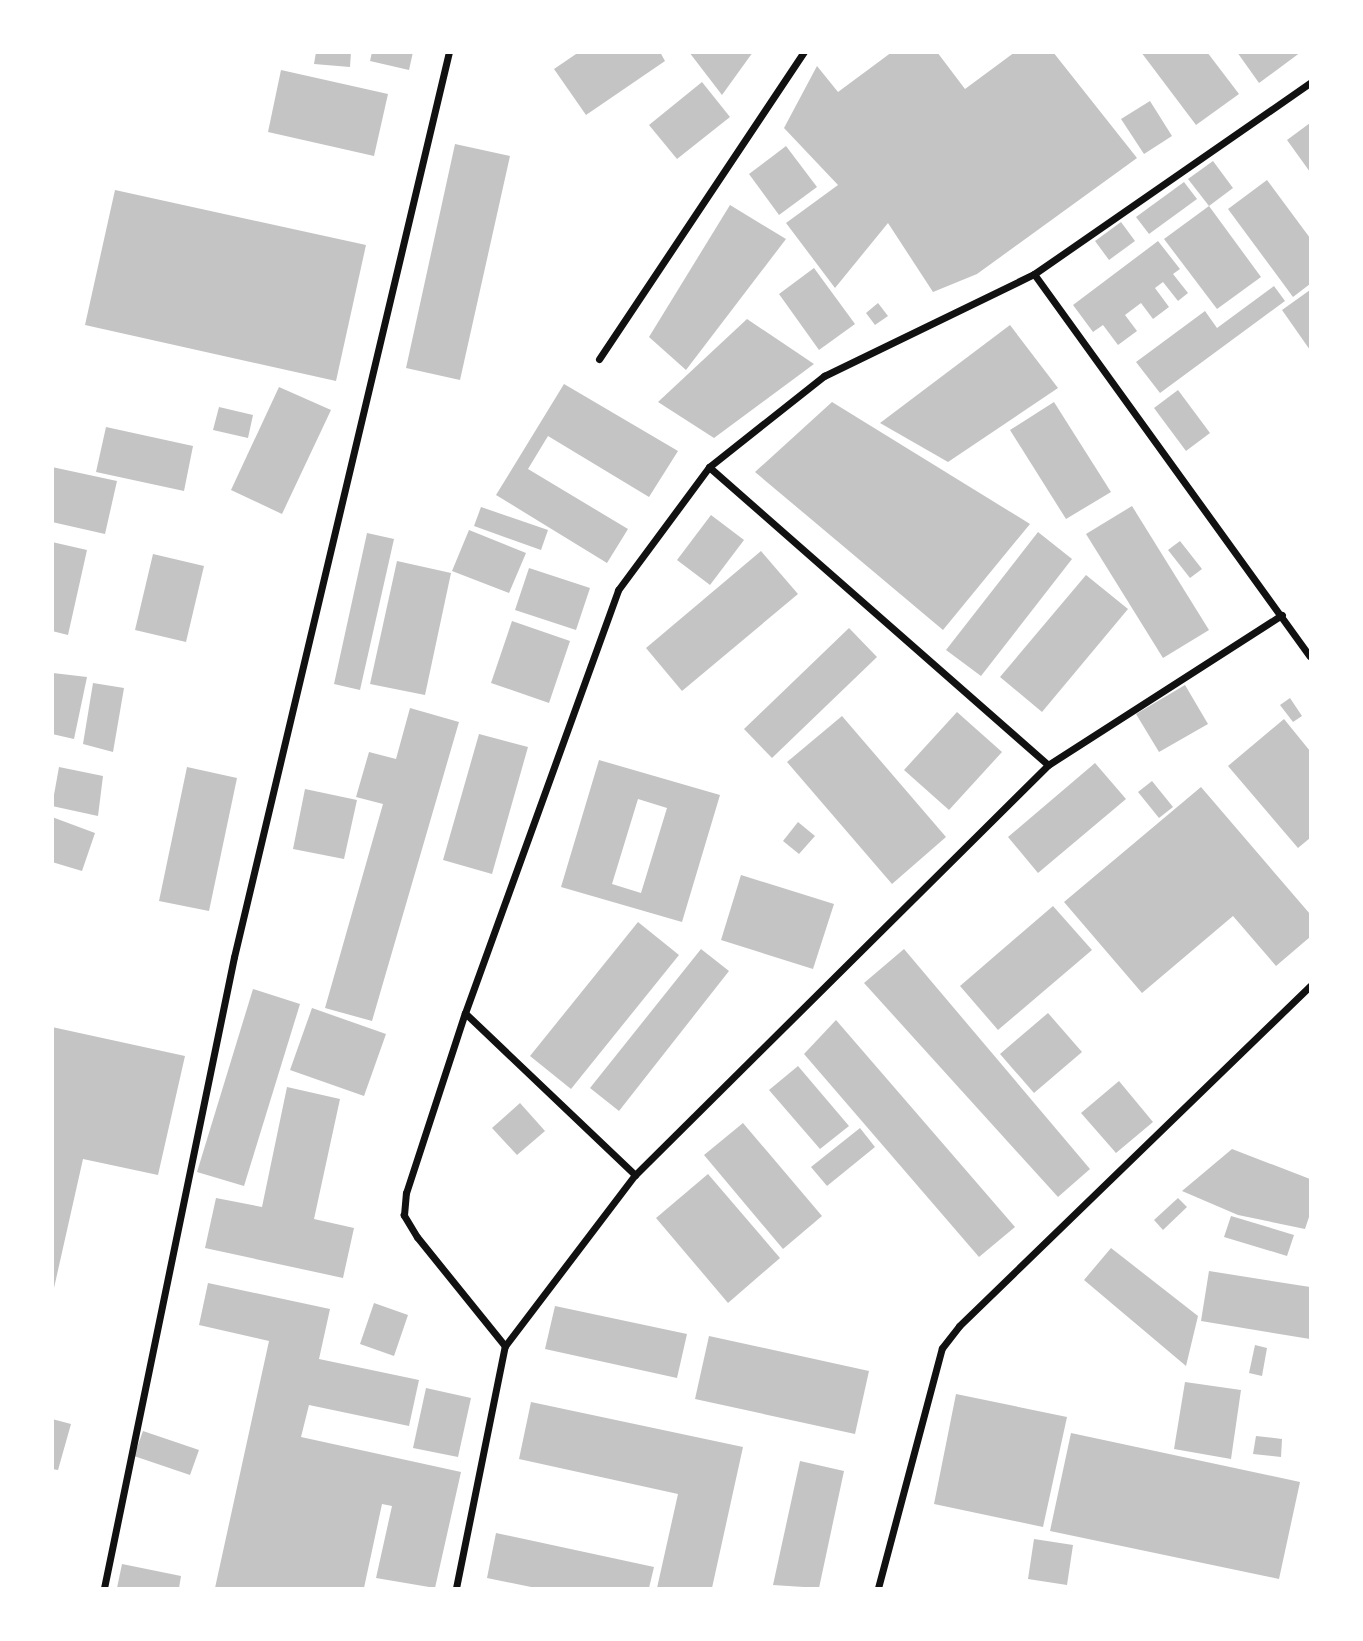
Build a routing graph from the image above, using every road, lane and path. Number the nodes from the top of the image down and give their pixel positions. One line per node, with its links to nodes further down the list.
1 (449, 52): 14 (street)
2 (804, 52): 5 (street)
3 (1311, 83): 4 (street)
4 (1034, 274): 6 (street); 7 (street)
5 (599, 359)
6 (709, 467): 9 (street); 11 (street)
7 (1282, 615): 8 (street); 9 (street)
8 (1311, 656)
9 (1048, 765): 12 (street)
10 (1311, 985): 16 (street)
11 (464, 1013): 12 (street); 13 (street)
12 (635, 1175): 13 (street)
13 (505, 1346): 15 (street)
14 (104, 1588)
15 (456, 1588)
16 (878, 1588)

